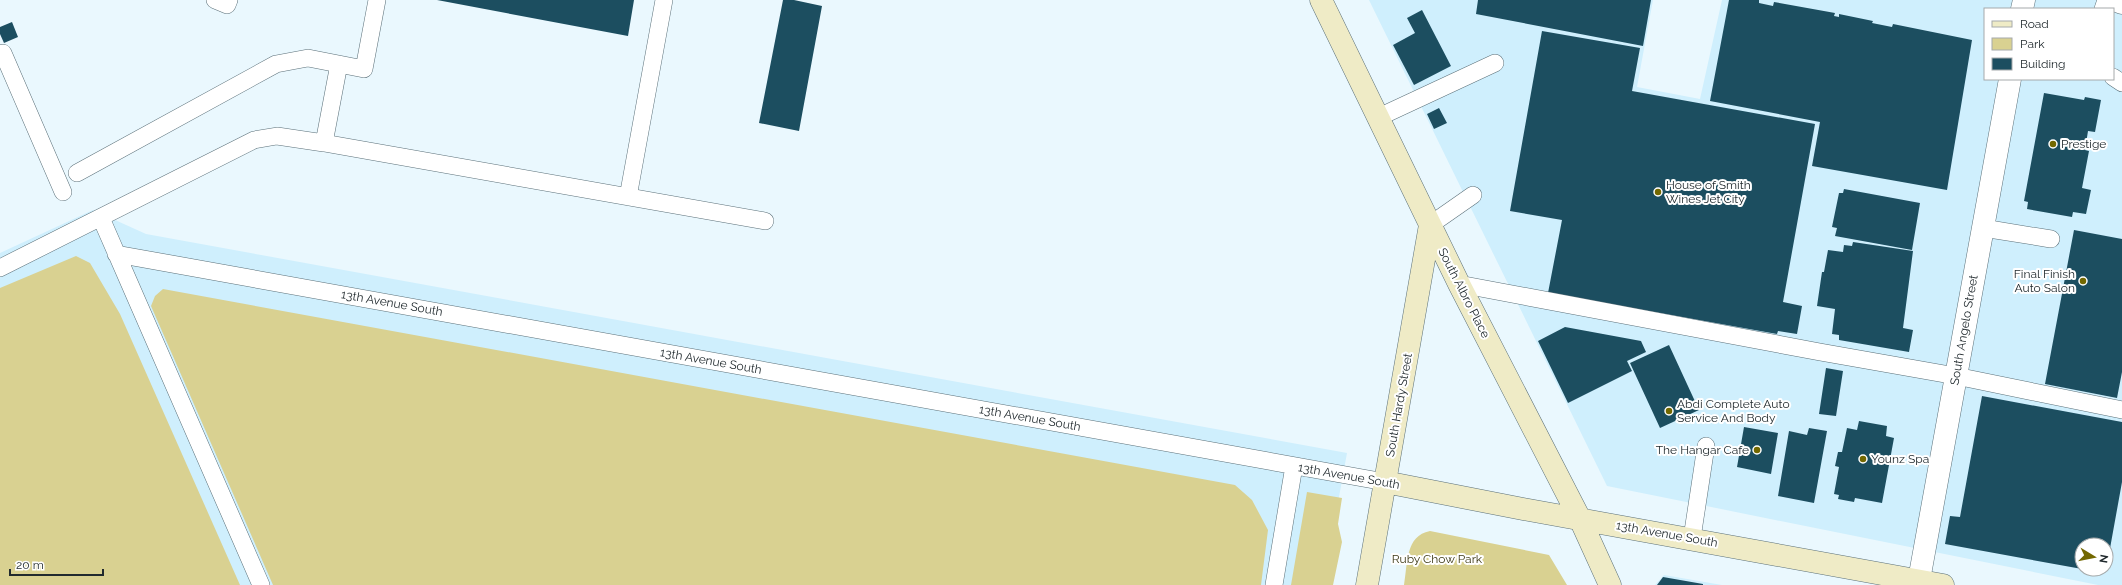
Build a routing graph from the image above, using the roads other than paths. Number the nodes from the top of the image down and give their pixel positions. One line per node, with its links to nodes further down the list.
1 (215, 0): 2 (lane)
2 (228, 0)
3 (377, 0): 10 (lane)
4 (664, 0): 17 (lane)
5 (1322, 0): 12 (street, South Albro Place)
6 (2114, 0): 7 (street)
7 (2122, 3)
8 (3, 53): 15 (lane)
9 (1495, 63): 12 (lane)
10 (339, 64): 13 (lane); 14 (lane)
11 (2010, 80): 21 (street, South Angelo Street)
12 (1379, 117): 20 (street, South Albro Place)
13 (324, 143): 17 (lane); 18 (lane)
14 (77, 173)
15 (63, 192)
16 (1473, 195): 20 (lane)
17 (628, 197): 19 (lane)
18 (101, 218): 23 (lane); 24 (lane)
19 (764, 221)
20 (1430, 225): 25 (street, South Albro Place); 30 (street, South Hardy Street)
21 (1983, 228): 22 (lane); 26 (street, South Angelo Street)
22 (2051, 239)
23 (116, 254): 29 (lane, 13th Avenue South); 34 (lane)
24 (0, 268)
25 (1459, 284): 26 (lane); 31 (street, South Albro Place)
26 (1956, 376): 27 (lane); 33 (street, South Angelo Street)
27 (2122, 410)
28 (1706, 446): 32 (lane)
29 (1294, 466): 30 (lane, 13th Avenue South); 35 (lane)
30 (1385, 482): 31 (street, 13th Avenue South); 36 (street, South Hardy Street)
31 (1580, 519): 32 (street, 13th Avenue South); 37 (street, South Albro Place)
32 (1692, 538): 33 (street, 13th Avenue South)
33 (1919, 580): 38 (street, 13th Avenue South)
34 (260, 585)
35 (1274, 585)
36 (1367, 585)
37 (1610, 585)
38 (1943, 585)

